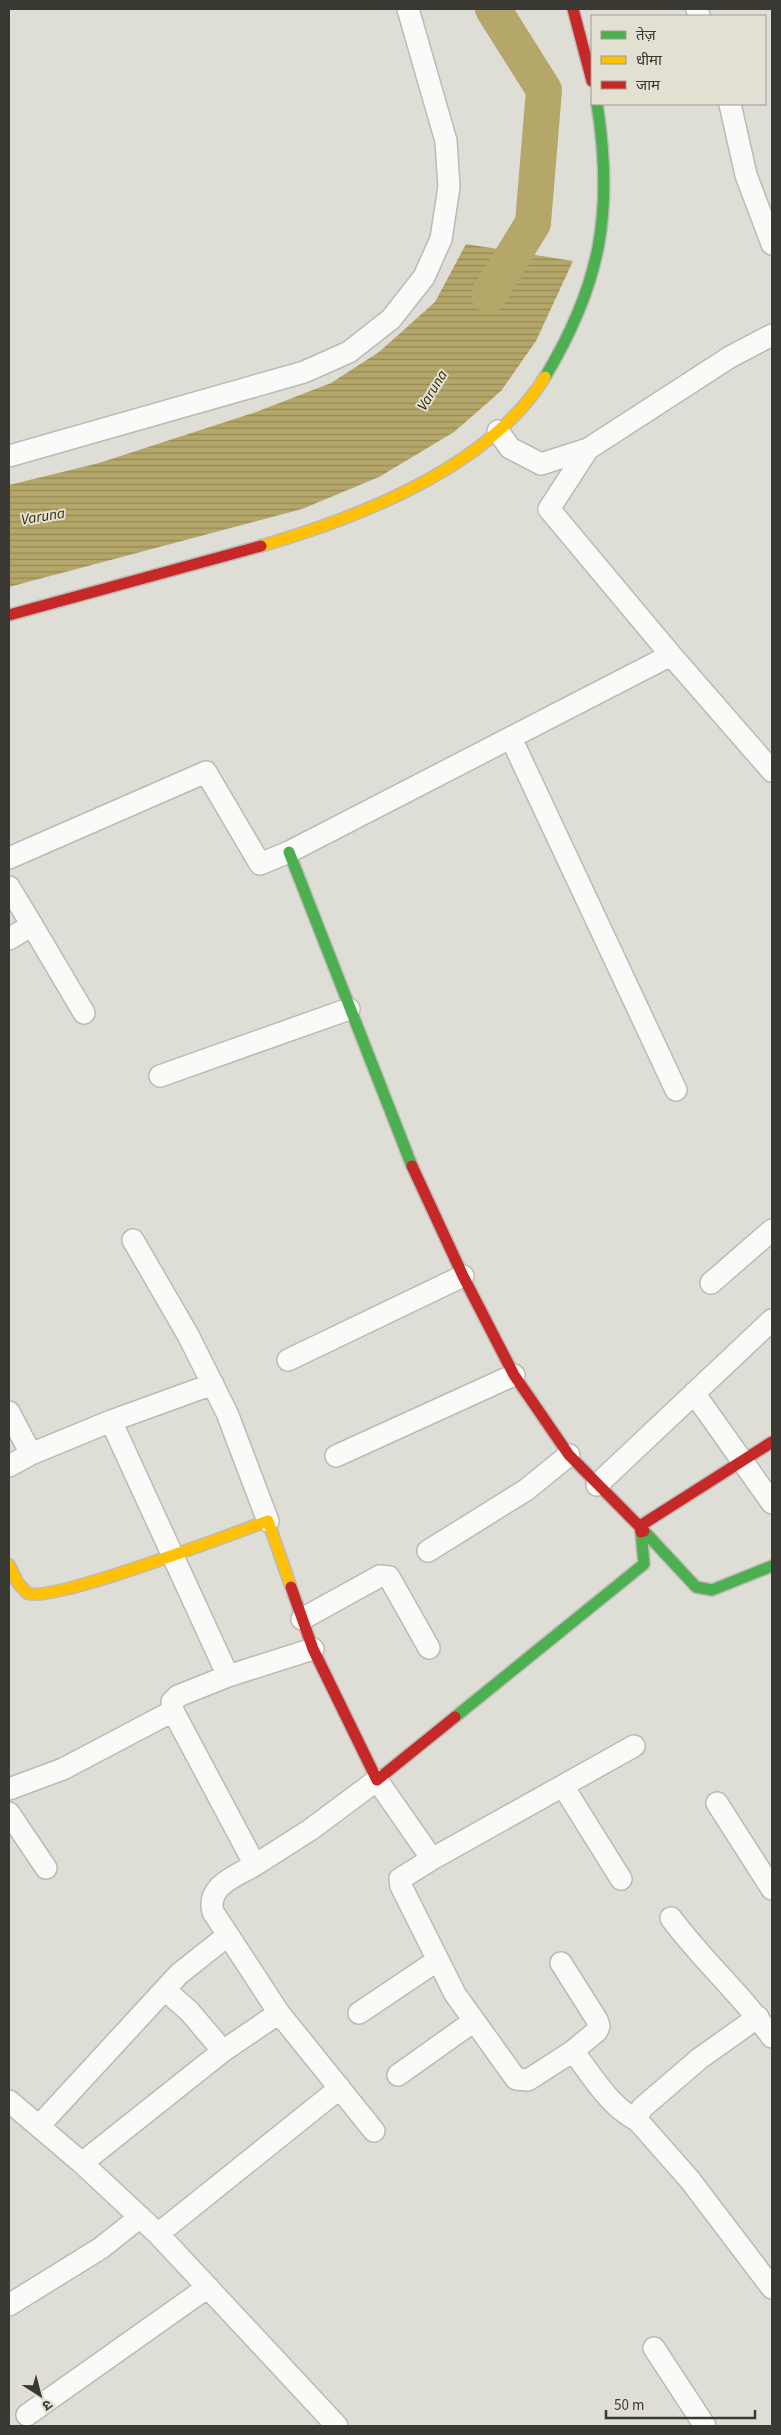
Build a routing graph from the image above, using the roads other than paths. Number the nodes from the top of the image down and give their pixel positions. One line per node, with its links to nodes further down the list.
1 (408, 9): 10 (street)
2 (573, 9): 3 (street)
3 (591, 77)
4 (597, 105): 8 (street)
5 (730, 105): 6 (street)
6 (772, 244)
7 (772, 335): 9 (street)
8 (498, 431): 9 (street); 11 (street)
9 (588, 449): 12 (street)
10 (9, 456)
11 (9, 615)
12 (671, 655): 13 (street); 14 (street)
13 (511, 738): 15 (street); 23 (street)
14 (772, 771)
15 (289, 852): 16 (street); 20 (street)
16 (9, 858)
17 (9, 887): 18 (street)
18 (32, 925): 19 (street); 21 (street)
19 (9, 939)
20 (349, 1009): 22 (street); 26 (street)
21 (84, 1013)
22 (160, 1076)
23 (676, 1090)
24 (772, 1230): 27 (street)
25 (133, 1240): 31 (street)
26 (463, 1276): 29 (street); 30 (street)
27 (711, 1283)
28 (772, 1320): 32 (street)
29 (288, 1360)
30 (514, 1375): 37 (street); 38 (street)
31 (213, 1384): 34 (street); 43 (street)
32 (694, 1393): 39 (street); 41 (street)
33 (9, 1412): 36 (street)
34 (111, 1421): 36 (street); 46 (street)
35 (772, 1442): 39 (street)
36 (30, 1454): 40 (street)
37 (569, 1455): 41 (street); 45 (street)
38 (336, 1456)
39 (741, 1462): 42 (street); 44 (street)
40 (9, 1466)
41 (597, 1485): 44 (street)
42 (772, 1503)
43 (268, 1521): 46 (street); 49 (street)
44 (640, 1526): 48 (street); 55 (street)
45 (428, 1551)
46 (174, 1554): 47 (street); 52 (street)
47 (9, 1565)
48 (772, 1566)
49 (302, 1619): 50 (street); 51 (street)
50 (429, 1648)
51 (313, 1649): 52 (street); 55 (street)
52 (228, 1676): 53 (street)
53 (173, 1711): 57 (street); 61 (street)
54 (634, 1746): 56 (street)
55 (377, 1780): 60 (street); 61 (street)
56 (563, 1786): 60 (street); 63 (street)
57 (9, 1789)
58 (717, 1803): 64 (street)
59 (9, 1813): 62 (street)
60 (432, 1858): 67 (street)
61 (255, 1865): 66 (street)
62 (46, 1868)
63 (621, 1879)
64 (772, 1889)
65 (671, 1918): 72 (street)
66 (227, 1936): 69 (street); 71 (street)
67 (438, 1960): 70 (street); 73 (street)
68 (561, 1963): 76 (street)
69 (165, 1990): 75 (street); 81 (street)
70 (358, 2012)
71 (279, 2013): 75 (street); 78 (street)
72 (758, 2017): 74 (street); 80 (street)
73 (474, 2021): 76 (street); 77 (street)
74 (772, 2037)
75 (223, 2051): 83 (street)
76 (573, 2051): 80 (street)
77 (398, 2075)
78 (340, 2088): 82 (street); 85 (street)
79 (9, 2101): 81 (street)
80 (638, 2120): 87 (street)
81 (39, 2126): 83 (street)
82 (374, 2131)
83 (82, 2163): 84 (street)
84 (140, 2217): 85 (street); 88 (street)
85 (158, 2234): 86 (street)
86 (208, 2286): 90 (street); 91 (street)
87 (772, 2288)
88 (9, 2305)
89 (654, 2348): 92 (street)
90 (27, 2415)
91 (337, 2426)
92 (705, 2426)

